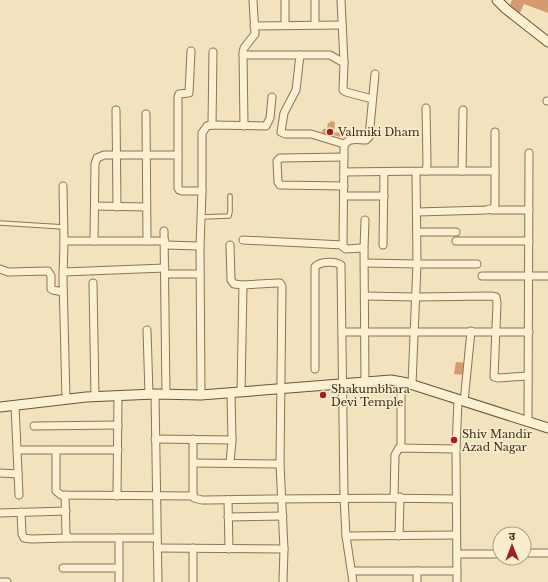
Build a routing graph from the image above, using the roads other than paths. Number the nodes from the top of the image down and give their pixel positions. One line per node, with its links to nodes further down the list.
1 (253, 0): 9 (street)
2 (285, 0): 6 (street)
3 (315, 0): 7 (street)
4 (341, 0): 8 (street)
5 (497, 0): 10 (street)
6 (285, 25): 7 (street); 9 (street)
7 (315, 25): 8 (street)
8 (342, 25): 15 (street)
9 (254, 26): 13 (street)
10 (548, 42)
11 (191, 51): 28 (street)
12 (213, 52): 23 (street)
13 (243, 55): 14 (street); 24 (street)
14 (300, 55): 15 (street); 26 (street)
15 (344, 63): 18 (street)
16 (375, 74): 18 (street)
17 (272, 96): 24 (street)
18 (372, 99): 26 (street)
19 (426, 108): 32 (street)
20 (116, 110): 29 (street)
21 (463, 110): 33 (street)
22 (146, 114): 30 (street)
23 (212, 125): 24 (street); 40 (street)
24 (244, 126)
25 (495, 132): 34 (street)
26 (344, 144): 31 (street)
27 (530, 153): 48 (street)
28 (178, 155): 30 (street); 40 (street)
29 (117, 156): 30 (street); 44 (street); 45 (street)
30 (146, 156): 46 (street)
31 (344, 157): 35 (street); 39 (street)
32 (426, 171): 33 (street); 37 (street)
33 (462, 171): 34 (street)
34 (495, 171): 47 (street)
35 (344, 172): 36 (street); 39 (street)
36 (384, 172): 37 (street); 43 (street)
37 (416, 172): 49 (street)
38 (63, 186): 53 (street)
39 (344, 186): 42 (street)
40 (202, 191): 50 (street)
41 (230, 196): 50 (lane)
42 (344, 196): 43 (street); 65 (street)
43 (384, 196): 66 (street)
44 (95, 206): 45 (street); 59 (street)
45 (117, 207): 46 (street)
46 (146, 207): 60 (street)
47 (490, 210): 48 (street); 49 (street)
48 (529, 210): 62 (street)
49 (417, 212): 55 (street)
50 (201, 217): 67 (street)
51 (365, 220): 68 (street)
52 (0, 223): 53 (lane)
53 (64, 227): 58 (street)
54 (164, 231): 63 (street)
55 (417, 232): 56 (street); 70 (street)
56 (456, 232)
57 (243, 240): 65 (street)
58 (64, 241): 59 (street); 74 (street)
59 (94, 241): 60 (street)
60 (146, 241): 63 (street)
61 (456, 241): 62 (street)
62 (529, 241): 77 (street)
63 (165, 243): 67 (street); 73 (street)
64 (230, 245): 81 (street)
65 (343, 245): 68 (street)
66 (383, 245)
67 (200, 246): 75 (street)
68 (364, 249): 69 (street)
69 (365, 263): 70 (street); 83 (street)
70 (417, 264): 71 (street); 84 (street)
71 (477, 264)
72 (0, 269): 79 (street)
73 (165, 271): 74 (street); 75 (street); 102 (street)
74 (63, 274): 79 (street); 82 (street)
75 (200, 274): 103 (street)
76 (482, 276): 77 (street)
77 (529, 276): 78 (street); 91 (street)
78 (548, 276)
79 (52, 278): 82 (street)
80 (93, 283): 105 (street)
81 (243, 285): 98 (street); 99 (street)
82 (62, 292): 106 (street)
83 (365, 296): 84 (street); 86 (street)
84 (416, 297): 87 (street); 90 (street)
85 (147, 330): 101 (street)
86 (364, 331): 87 (street); 89 (street); 95 (street)
87 (414, 331): 88 (street); 97 (street)
88 (471, 331): 90 (street); 107 (street)
89 (342, 332): 92 (street); 96 (street)
90 (496, 332): 91 (street); 93 (street)
91 (529, 332): 93 (street)
92 (315, 369)
93 (528, 376): 110 (street)
94 (401, 381): 95 (street); 97 (street); 117 (street)
95 (366, 383): 96 (street)
96 (344, 384): 98 (street); 132 (street)
97 (412, 384): 107 (street)
98 (281, 389): 99 (street); 124 (street)
99 (241, 392): 100 (street)
100 (232, 393): 103 (street); 116 (street)
101 (152, 394): 102 (street); 104 (street); 114 (street)
102 (166, 394): 103 (street)
103 (201, 395)
104 (118, 396): 105 (street); 111 (street)
105 (95, 397): 106 (street)
106 (66, 399): 108 (street)
107 (461, 401): 110 (street); 118 (street)
108 (16, 405): 109 (street); 119 (street)
109 (0, 407)
110 (528, 422): 113 (street)
111 (118, 425): 112 (street); 121 (street)
112 (34, 426)
113 (548, 428)
114 (156, 439): 115 (street); 129 (street)
115 (193, 439): 116 (street); 122 (street)
116 (232, 440): 123 (street)
117 (401, 447): 118 (street); 133 (street)
118 (456, 449): 134 (street)
119 (18, 450): 120 (street); 126 (street)
120 (56, 450): 121 (street); 128 (street)
121 (118, 450): 130 (street)
122 (194, 463): 123 (street); 131 (street)
123 (230, 463): 124 (street)
124 (280, 464): 136 (street)
125 (0, 473): 126 (street)
126 (18, 474): 127 (street)
127 (19, 495)
128 (65, 495): 130 (street); 137 (street)
129 (156, 495): 130 (street); 131 (street); 147 (street)
130 (117, 496)
131 (193, 496): 135 (street)
132 (344, 497): 133 (street); 136 (street); 143 (street)
133 (397, 497): 134 (street); 144 (street)
134 (456, 499): 142 (street)
135 (228, 500): 136 (street); 141 (street)
136 (282, 500): 140 (street)
137 (66, 511): 138 (street); 145 (street)
138 (21, 512): 139 (street); 145 (street)
139 (0, 513)
140 (283, 516): 141 (street); 151 (street)
141 (228, 517): 150 (street)
142 (456, 535): 144 (street); 154 (street)
143 (346, 536): 144 (street); 159 (street)
144 (399, 536)
145 (69, 538): 146 (street)
146 (119, 538): 147 (street); 157 (street)
147 (156, 538): 148 (street)
148 (157, 548): 149 (street); 164 (street)
149 (193, 548): 150 (street); 165 (street)
150 (229, 549): 151 (street)
151 (284, 549): 166 (street)
152 (532, 553): 153 (street)
153 (548, 553)
154 (457, 554): 155 (street); 158 (street)
155 (492, 554)
156 (63, 568): 157 (street)
157 (119, 568): 163 (street)
158 (457, 571): 160 (street); 169 (street)
159 (352, 572): 160 (street); 167 (street)
160 (417, 572): 168 (street)
161 (0, 582): 162 (street)
162 (8, 582)
163 (119, 582)
164 (158, 582)
165 (193, 582)
166 (283, 582)
167 (353, 582)
168 (417, 582)
169 (457, 582)

